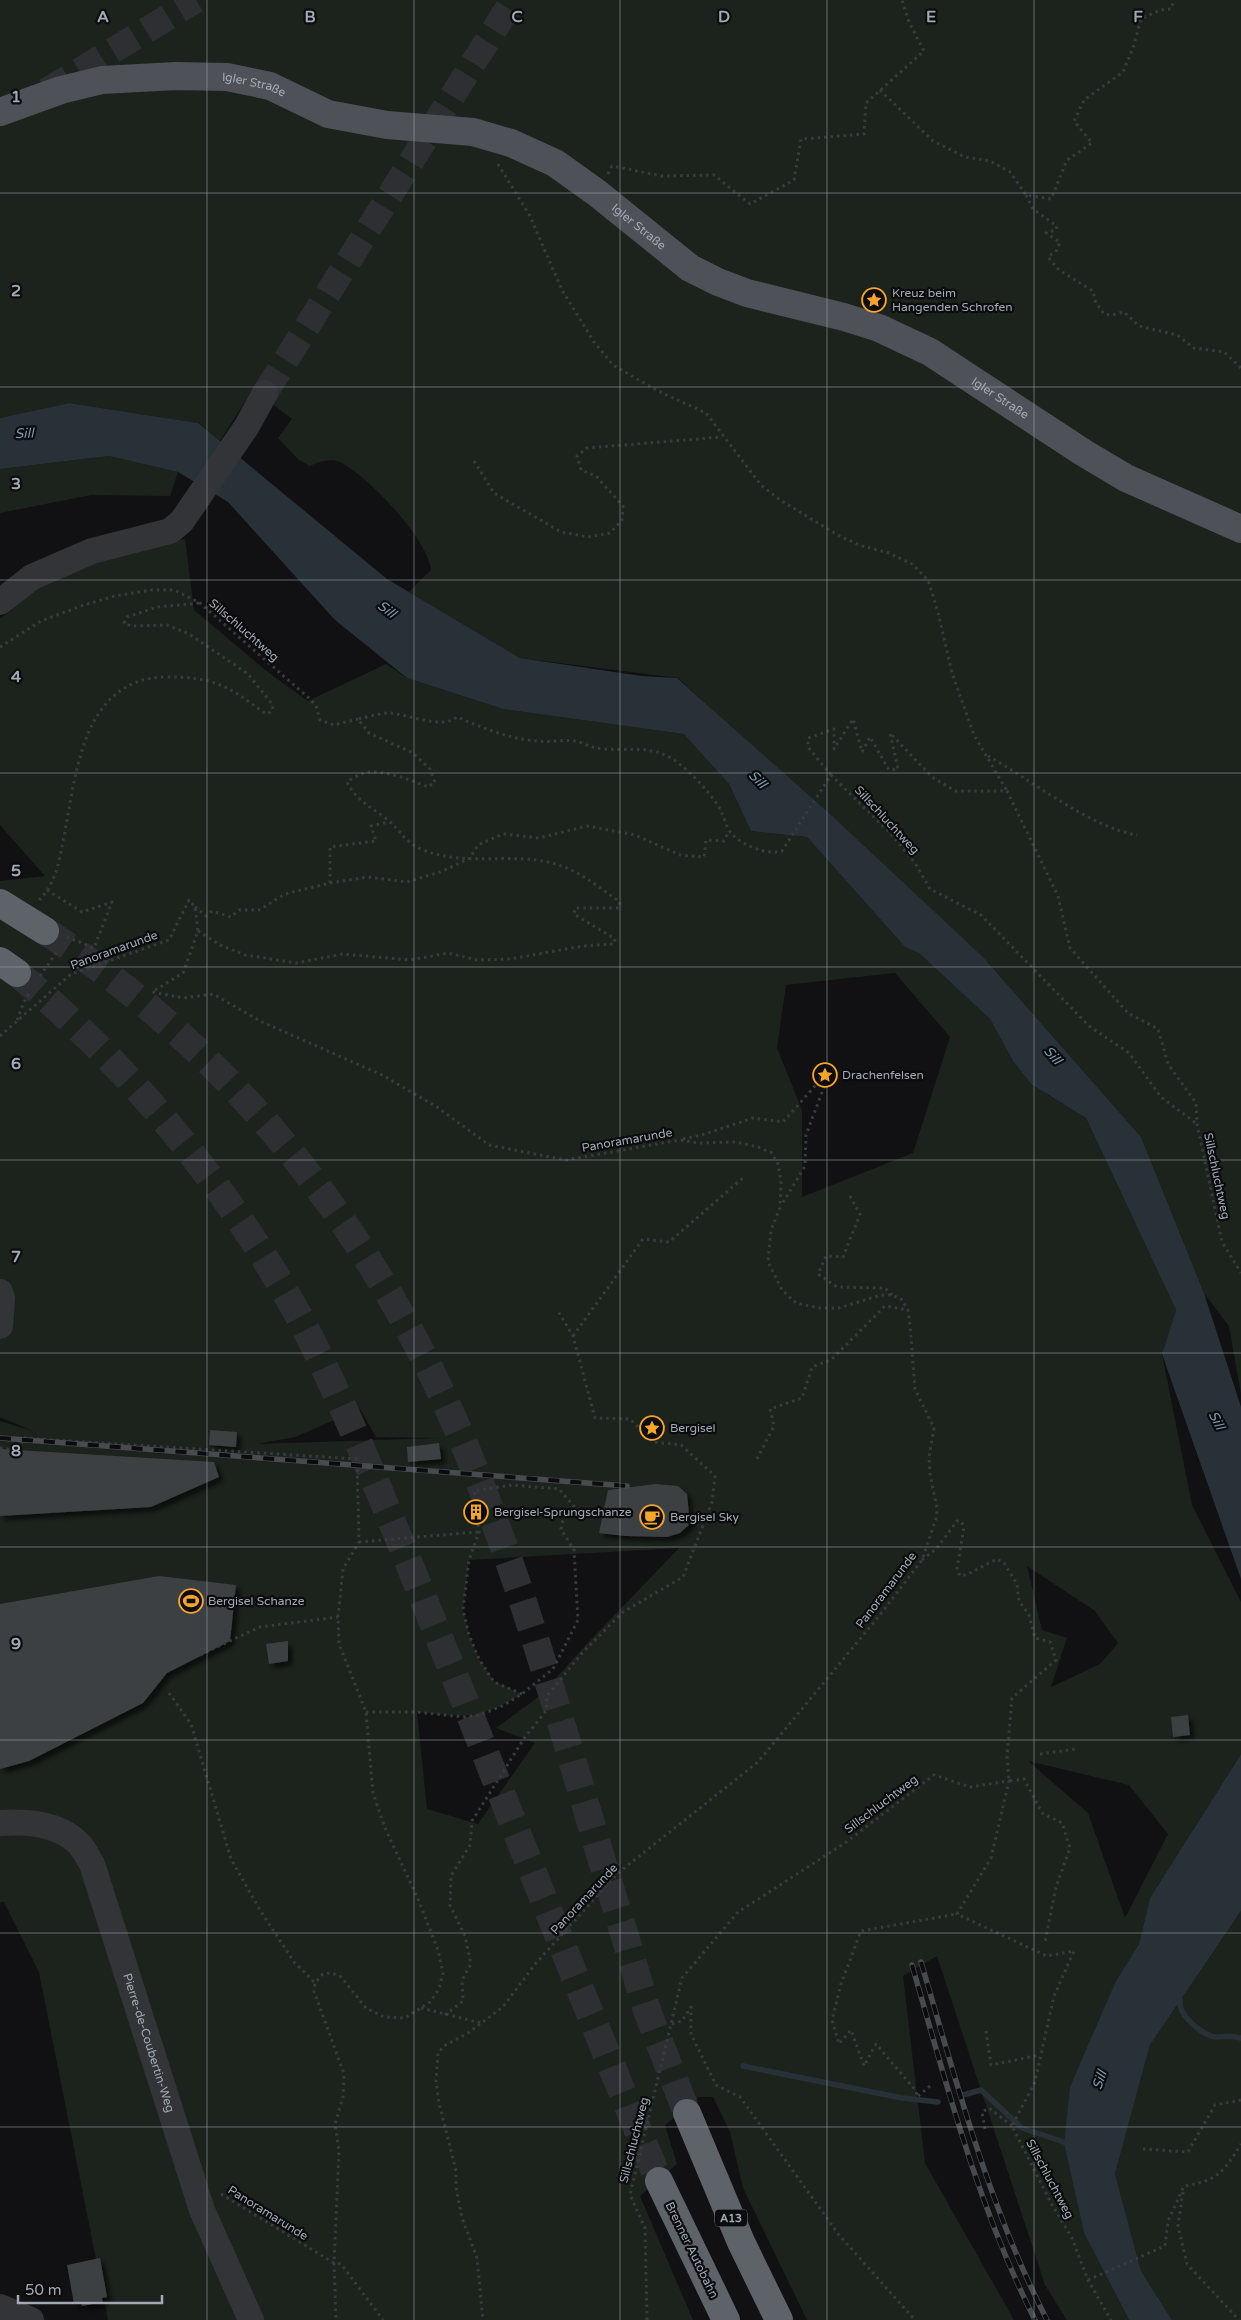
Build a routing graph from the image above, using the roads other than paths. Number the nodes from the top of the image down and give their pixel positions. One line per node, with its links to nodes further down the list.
1 (0, 112): 3 (main road, Igler Straße)
2 (265, 393): 4 (street)
3 (1241, 529)
4 (0, 602)
5 (0, 903): 6 (highway)
6 (45, 931)
7 (0, 1292): 8 (street)
8 (0, 1326)
9 (0, 1823): 14 (street, Pierre-de-Coubertin-Weg)
10 (687, 2113): 16 (highway, A13)
11 (659, 2181): 15 (highway, Brenner Autobahn)
12 (0, 2306): 13 (street)
13 (31, 2320)
14 (251, 2320)
15 (726, 2320)
16 (779, 2320)

